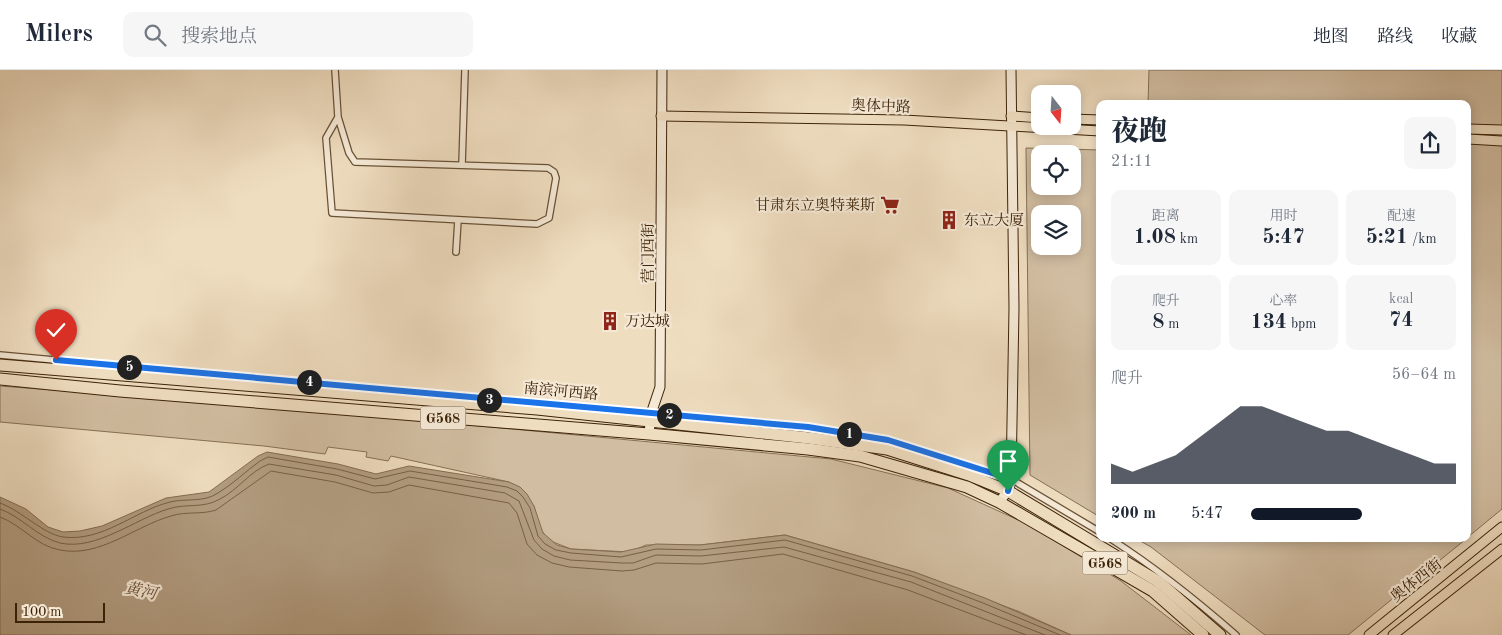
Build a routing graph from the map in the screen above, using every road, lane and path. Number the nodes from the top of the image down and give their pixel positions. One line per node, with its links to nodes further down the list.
1 (335, 70): 7 (street)
2 (465, 70): 17 (street)
3 (662, 70): 5 (main road, 营门西街)
4 (1011, 70): 6 (main road)
5 (661, 116): 11 (main road, 奥体中路); 24 (main road, 营门西街)
6 (1011, 116): 8 (main road); 11 (main road)
7 (338, 117): 17 (street); 18 (street)
8 (1031, 117)
9 (1081, 119): 10 (main road)
10 (1096, 120)
11 (1011, 127): 14 (main road, 奥体中路); 26 (main road)
12 (1471, 129): 13 (main road)
13 (1502, 130)
14 (1096, 131)
15 (1471, 139): 16 (main road)
16 (1502, 141)
17 (462, 165): 18 (street)
18 (458, 220): 19 (street)
19 (456, 252)
20 (0, 355): 23 (street, 南滨河西路)
21 (0, 365): 23 (highway, 南滨河西路 / G568)
22 (0, 379): 25 (highway, 南滨河西路 / G568)
23 (537, 407): 24 (highway, 南滨河西路 / G568); 25 (street)
24 (650, 423): 25 (highway, 南滨河西路 / G568); 26 (highway, 南滨河西路 / G568); 27 (highway, 南滨河西路 / G568)
25 (535, 425)
26 (1010, 485): 27 (main road); 29 (street, 南滨河西路); 30 (highway, 南滨河西路 / G568)
27 (999, 502): 34 (highway, 南滨河西路 / G568)
28 (1502, 527): 37 (main road, 奥体西街)
29 (1096, 530)
30 (1096, 541)
31 (1098, 542): 35 (highway, 南滨河西路 / G568)
32 (1115, 542): 36 (street)
33 (1502, 549): 38 (main road, 奥体西街)
34 (1203, 635)
35 (1220, 635)
36 (1236, 635)
37 (1369, 635)
38 (1393, 635)

